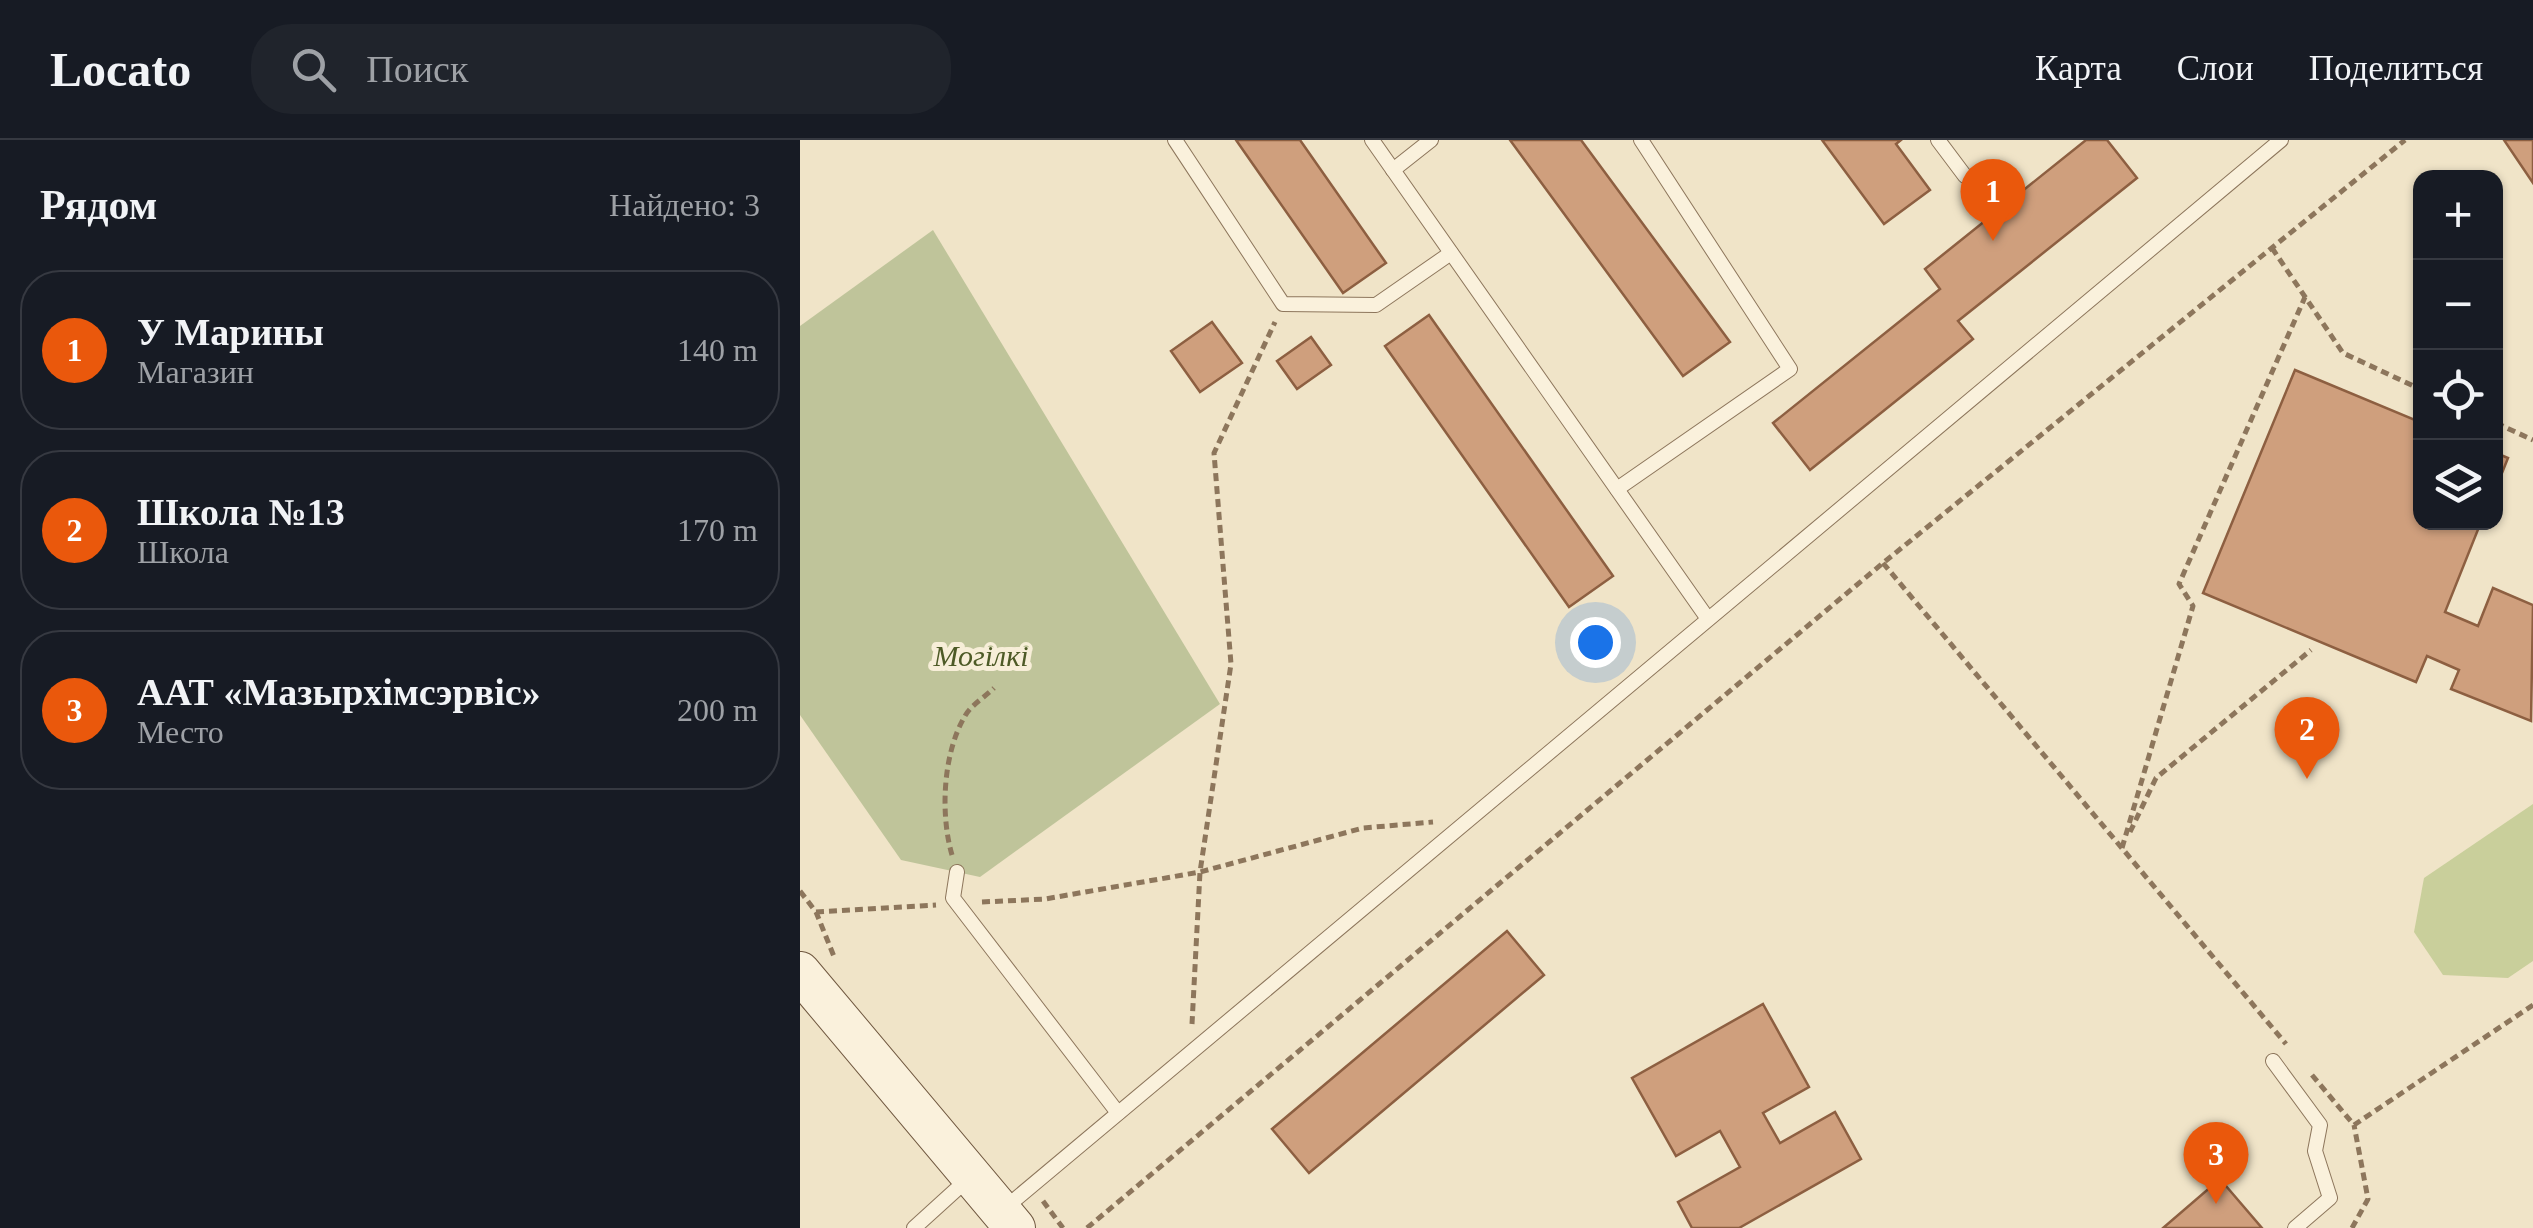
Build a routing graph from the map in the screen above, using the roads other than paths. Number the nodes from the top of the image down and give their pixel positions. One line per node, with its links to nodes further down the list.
1 (1175, 140): 10 (lane)
2 (1372, 140): 8 (lane)
3 (1431, 140): 8 (lane)
4 (1641, 140): 11 (lane)
5 (1938, 140): 9 (lane)
6 (2282, 140): 7 (lane)
7 (2264, 145): 12 (lane)
8 (1393, 170): 10 (lane)
9 (1964, 176)
10 (1450, 252): 11 (lane)
11 (1617, 490): 12 (lane)
12 (1708, 619): 16 (lane)
13 (957, 872): 16 (lane)
14 (800, 972): 17 (main road)
15 (2273, 1060): 20 (lane)
16 (1118, 1112): 18 (lane)
17 (971, 1176): 18 (main road); 19 (lane)
18 (1007, 1220)
19 (914, 1228)
20 (2294, 1228)

